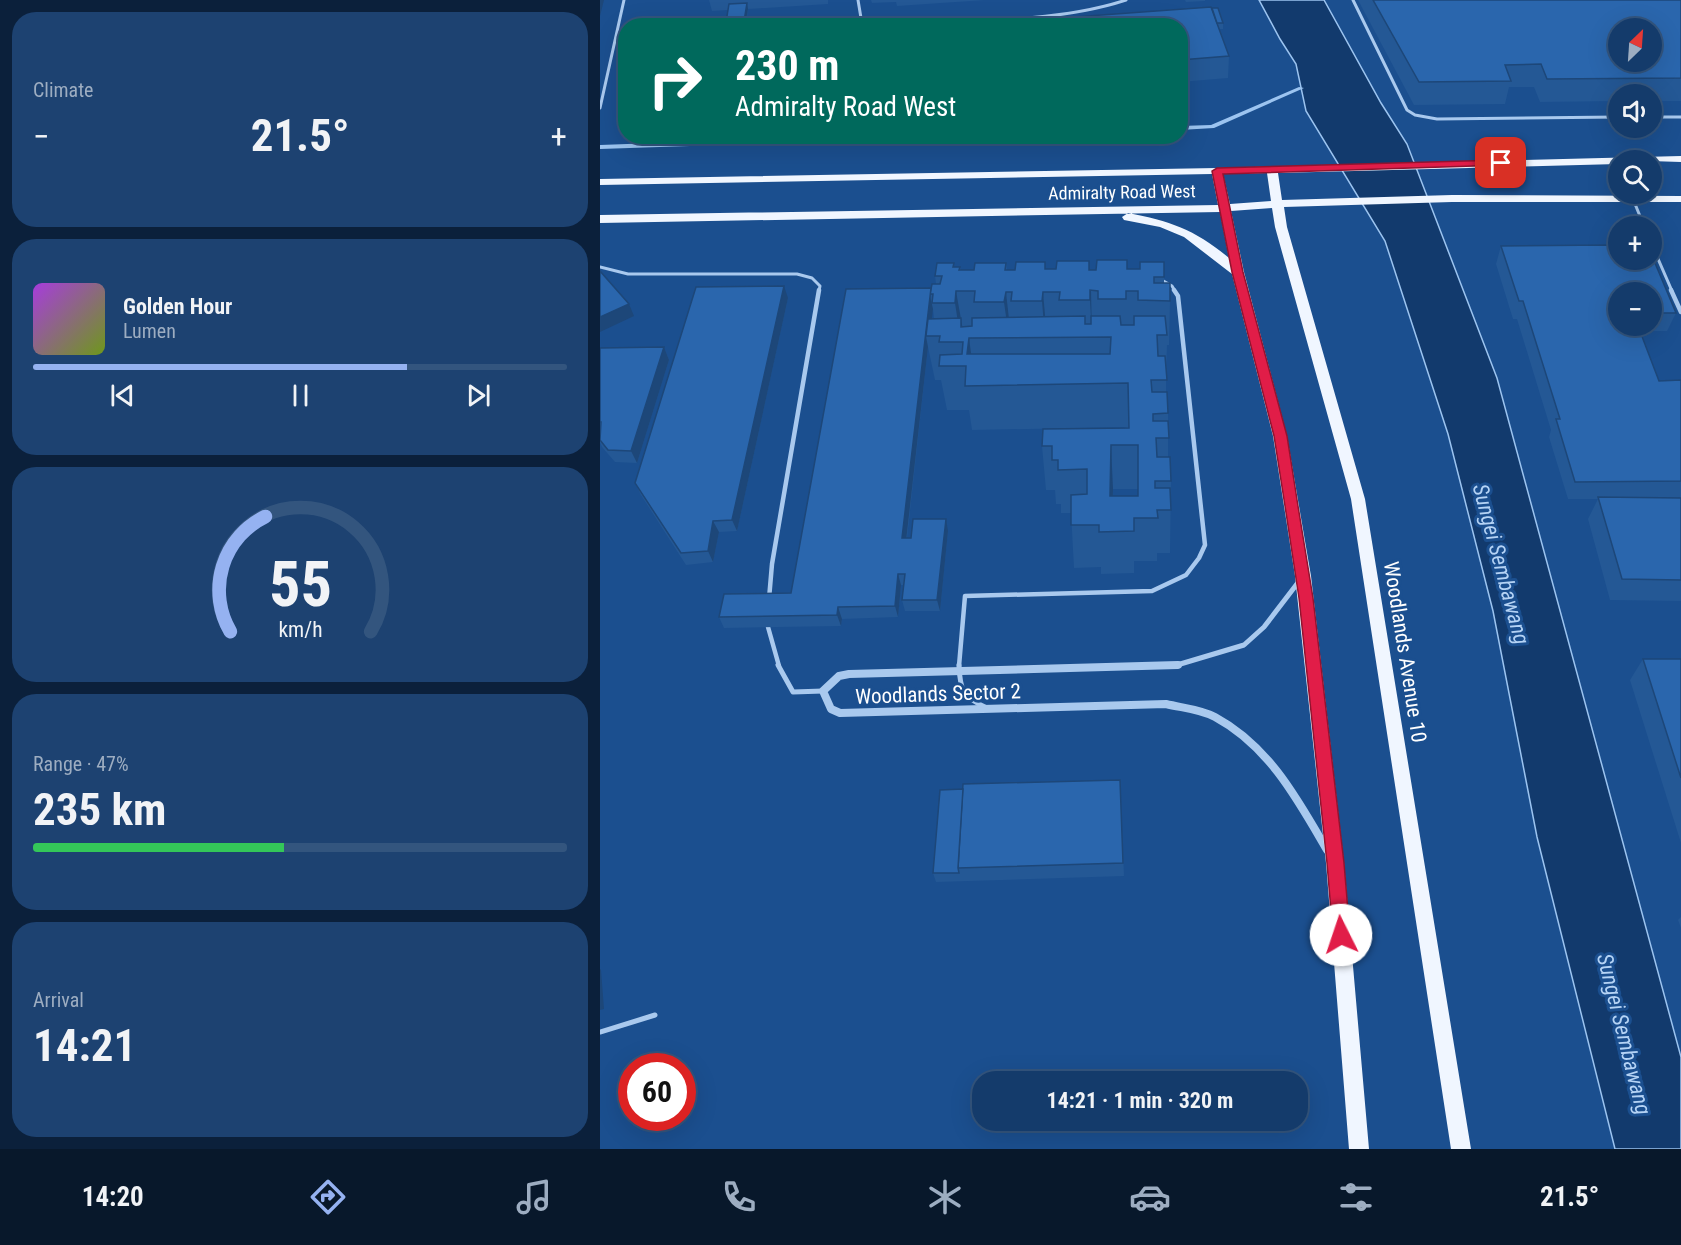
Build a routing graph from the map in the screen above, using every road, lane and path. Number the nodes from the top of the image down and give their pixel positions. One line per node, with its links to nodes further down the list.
1 (624, 0): 5 (lane)
2 (858, 0): 6 (lane)
3 (1126, 0): 7 (lane)
4 (1353, 0): 10 (lane)
5 (620, 18)
6 (861, 18)
7 (999, 18)
8 (618, 27): 9 (lane)
9 (600, 108)
10 (1608, 117)
11 (1662, 117): 12 (lane)
12 (1681, 117)
13 (1681, 159): 14 (main road, Admiralty Road West)
14 (1272, 170): 15 (main road, Admiralty Road West); 20 (main road, Woodlands Avenue 10)
15 (1217, 171): 16 (main road, Admiralty Road West); 21 (main road)
16 (600, 182)
17 (1608, 199): 20 (main road, Admiralty Road West)
18 (1662, 199): 19 (main road, Admiralty Road West)
19 (1681, 199)
20 (1277, 204): 21 (main road, Admiralty Road West); 39 (main road, Woodlands Avenue 10)
21 (1224, 208): 22 (main road, Admiralty Road West); 26 (main road)
22 (1090, 211): 23 (main road, Admiralty Road West); 26 (main road)
23 (600, 219)
24 (600, 267): 30 (lane)
25 (1662, 268): 28 (lane)
26 (1238, 272): 29 (main road)
27 (1157, 278): 32 (lane)
28 (1681, 312)
29 (1303, 576): 32 (street, Woodlands Sector 2); 35 (main road)
30 (769, 605)
31 (768, 627): 33 (lane)
32 (959, 671): 33 (street, Woodlands Sector 2); 34 (lane)
33 (823, 691): 34 (street, Woodlands Sector 2)
34 (990, 710): 35 (street, Woodlands Sector 2)
35 (1335, 863): 38 (main road)
36 (655, 1015): 37 (lane)
37 (600, 1032)
38 (1359, 1149)
39 (1461, 1149)

